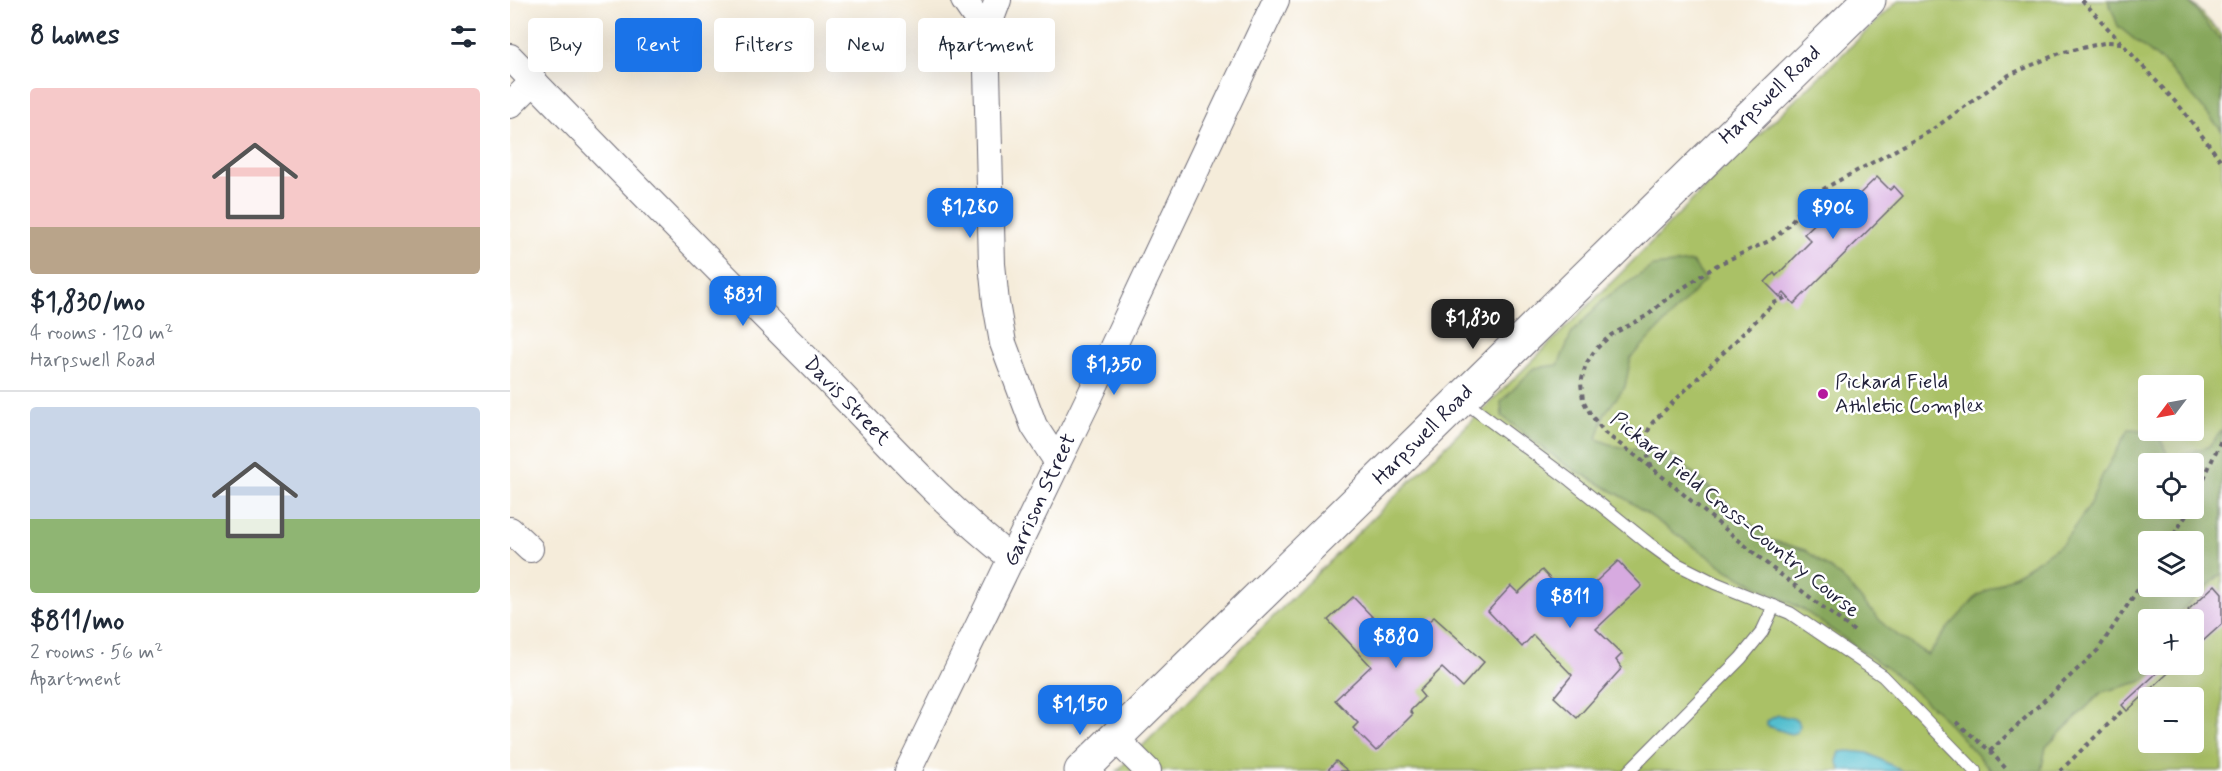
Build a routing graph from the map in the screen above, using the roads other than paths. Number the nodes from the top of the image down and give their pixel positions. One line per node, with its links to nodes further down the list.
1 (964, 0): 5 (street)
2 (998, 0): 6 (street)
3 (1276, 0): 12 (street, Garrison Street)
4 (1869, 0): 11 (main road, Harpswell Road)
5 (976, 18)
6 (991, 18)
7 (510, 57): 9 (street, Davis Street)
8 (987, 72): 12 (street)
9 (534, 81): 10 (street); 15 (street, Davis Street)
10 (510, 105)
11 (1460, 399): 16 (lane); 17 (main road, Harpswell Road)
12 (1057, 461): 15 (street, Garrison Street)
13 (510, 530): 14 (street)
14 (530, 549)
15 (1012, 559): 18 (street, Garrison Street)
16 (1774, 606): 21 (lane); 22 (lane)
17 (1115, 738): 19 (main road, Harpswell Road); 20 (street)
18 (908, 771)
19 (1081, 771)
20 (1148, 771)
21 (1629, 771)
22 (1975, 771)

